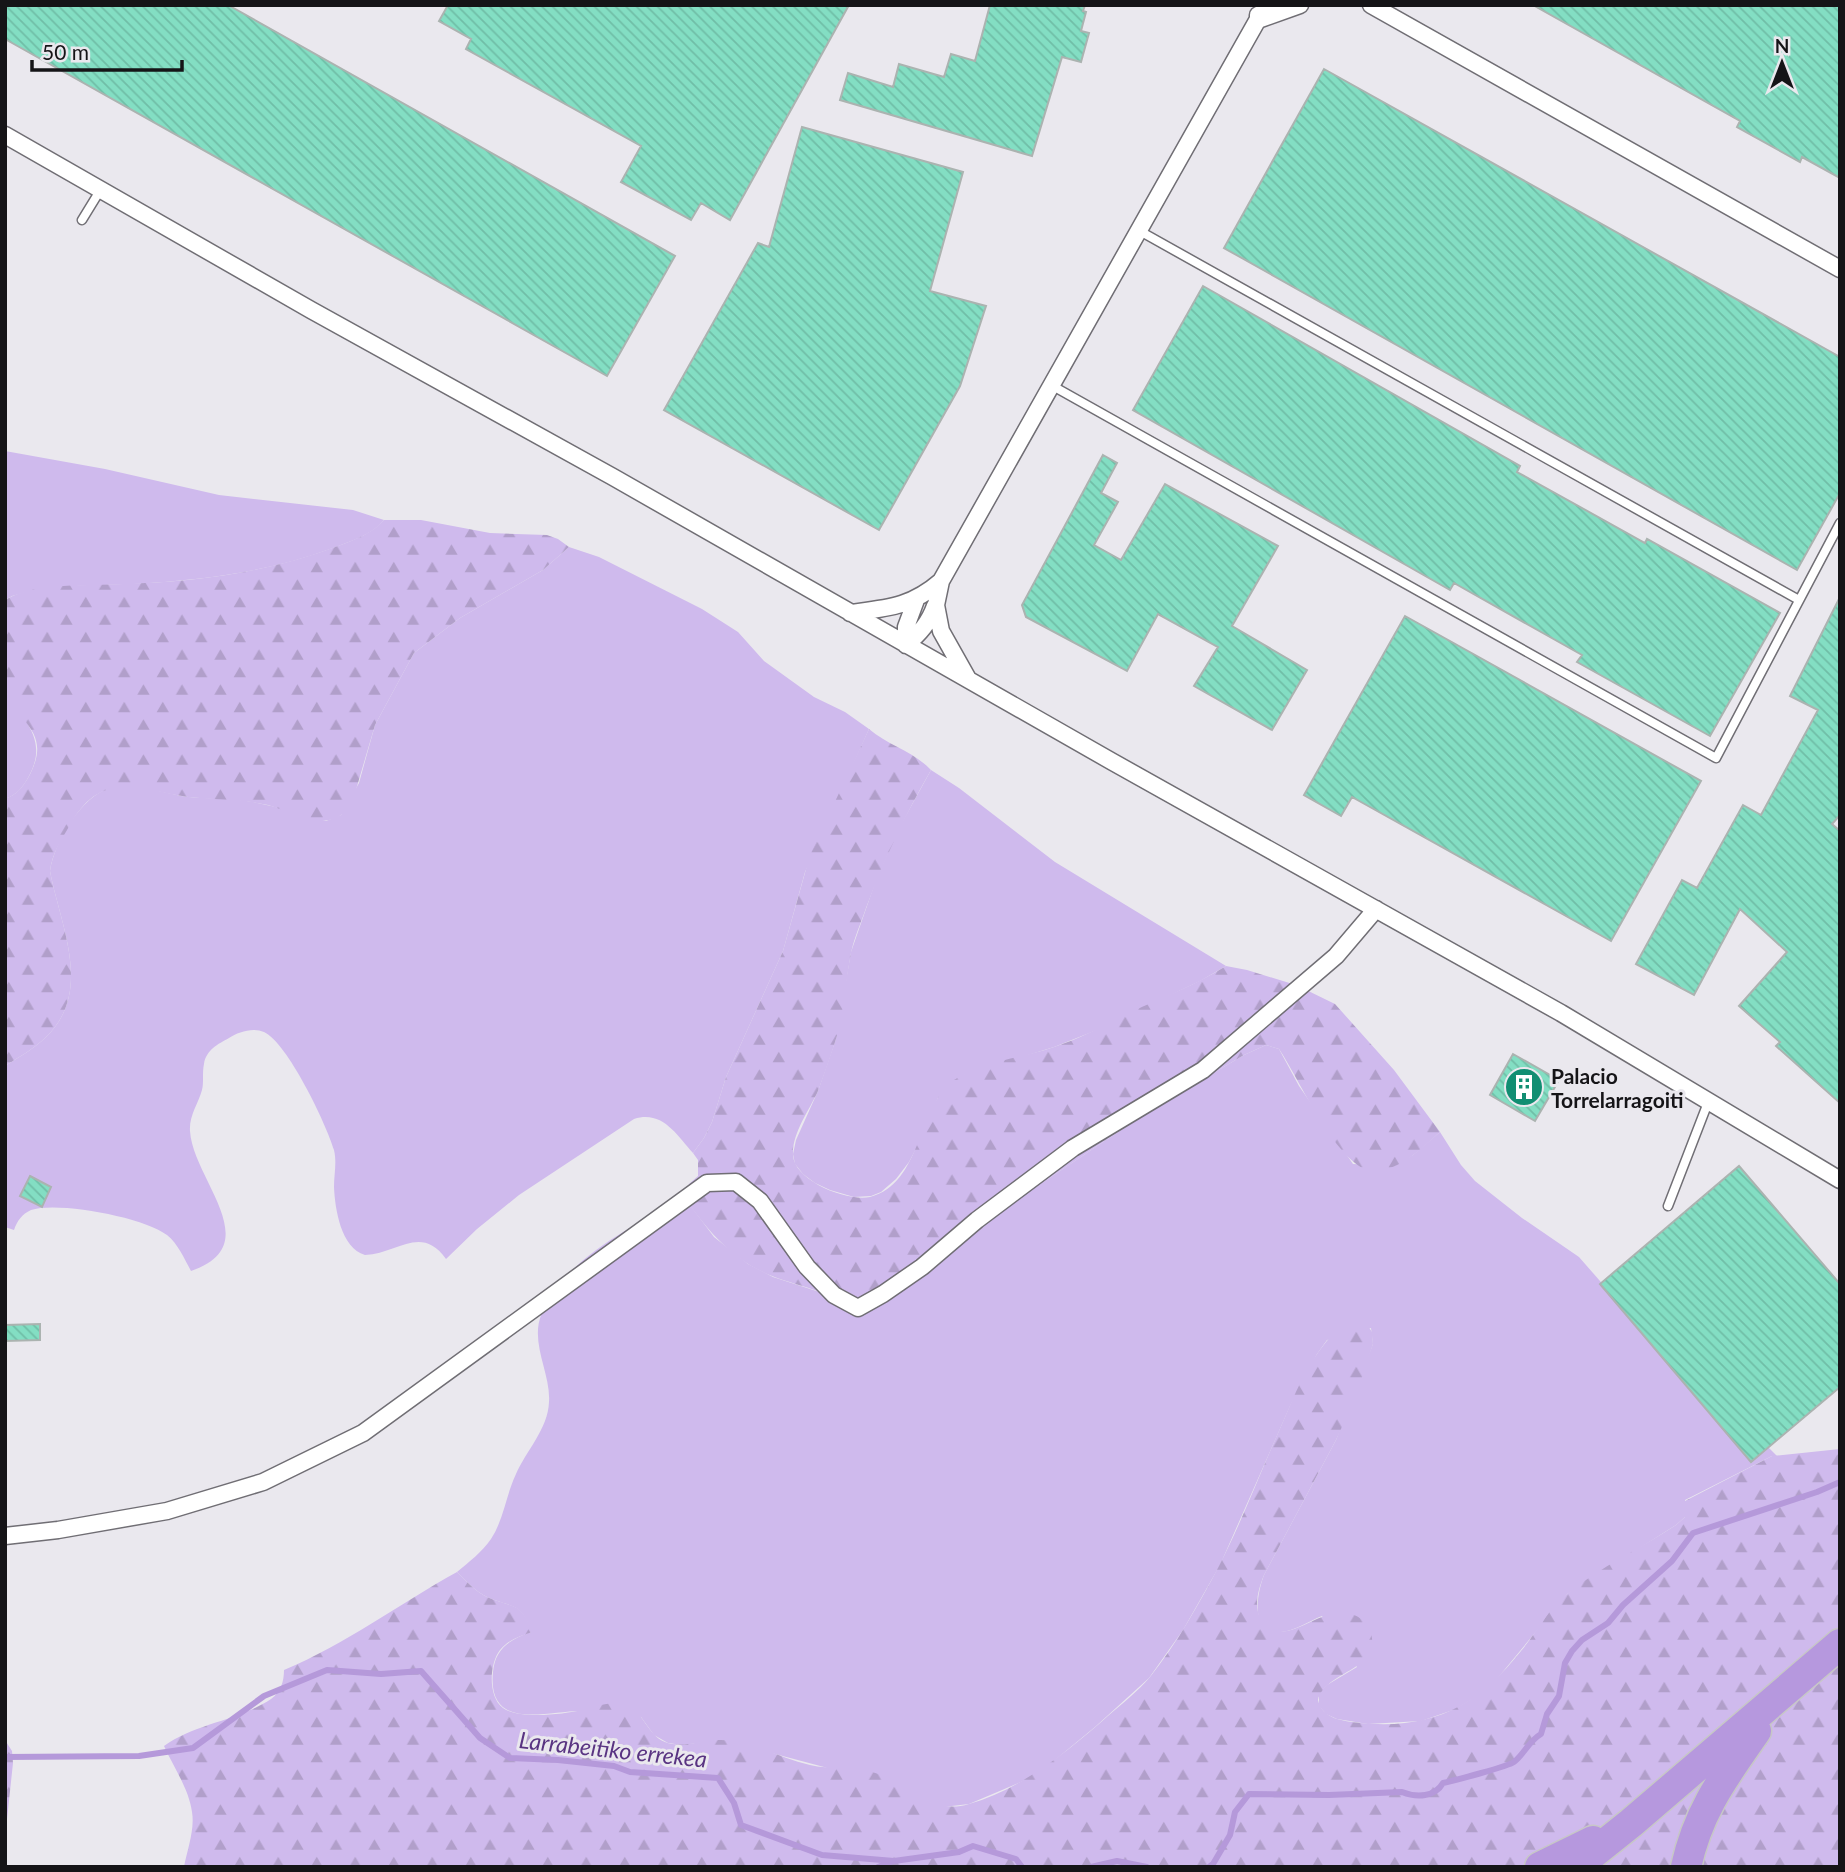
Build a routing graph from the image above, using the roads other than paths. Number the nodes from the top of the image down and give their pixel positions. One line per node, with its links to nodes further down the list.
1 (1300, 5): 3 (street)
2 (1371, 5): 8 (street)
3 (1261, 10): 7 (street)
4 (5, 135): 5 (street)
5 (101, 188): 6 (lane); 15 (street)
6 (82, 220)
7 (1138, 230): 9 (street); 13 (lane)
8 (1840, 269)
9 (1051, 385): 11 (street); 13 (lane)
10 (1840, 523): 13 (lane)
11 (941, 581): 12 (street); 14 (street)
12 (916, 600): 15 (street); 16 (street)
13 (1799, 600)
14 (936, 605): 16 (street); 17 (street)
15 (850, 613): 16 (street)
16 (906, 645): 17 (street)
17 (969, 680): 18 (street)
18 (1376, 909): 19 (street); 22 (street)
19 (1709, 1101): 20 (street); 21 (lane)
20 (1840, 1180)
21 (1668, 1206)
22 (5, 1536)
23 (1840, 1644): 24 (highway)
24 (1778, 1699): 25 (highway); 28 (highway)
25 (1631, 1823): 26 (highway); 27 (highway)
26 (1540, 1867)
27 (1576, 1867)
28 (1686, 1867)

